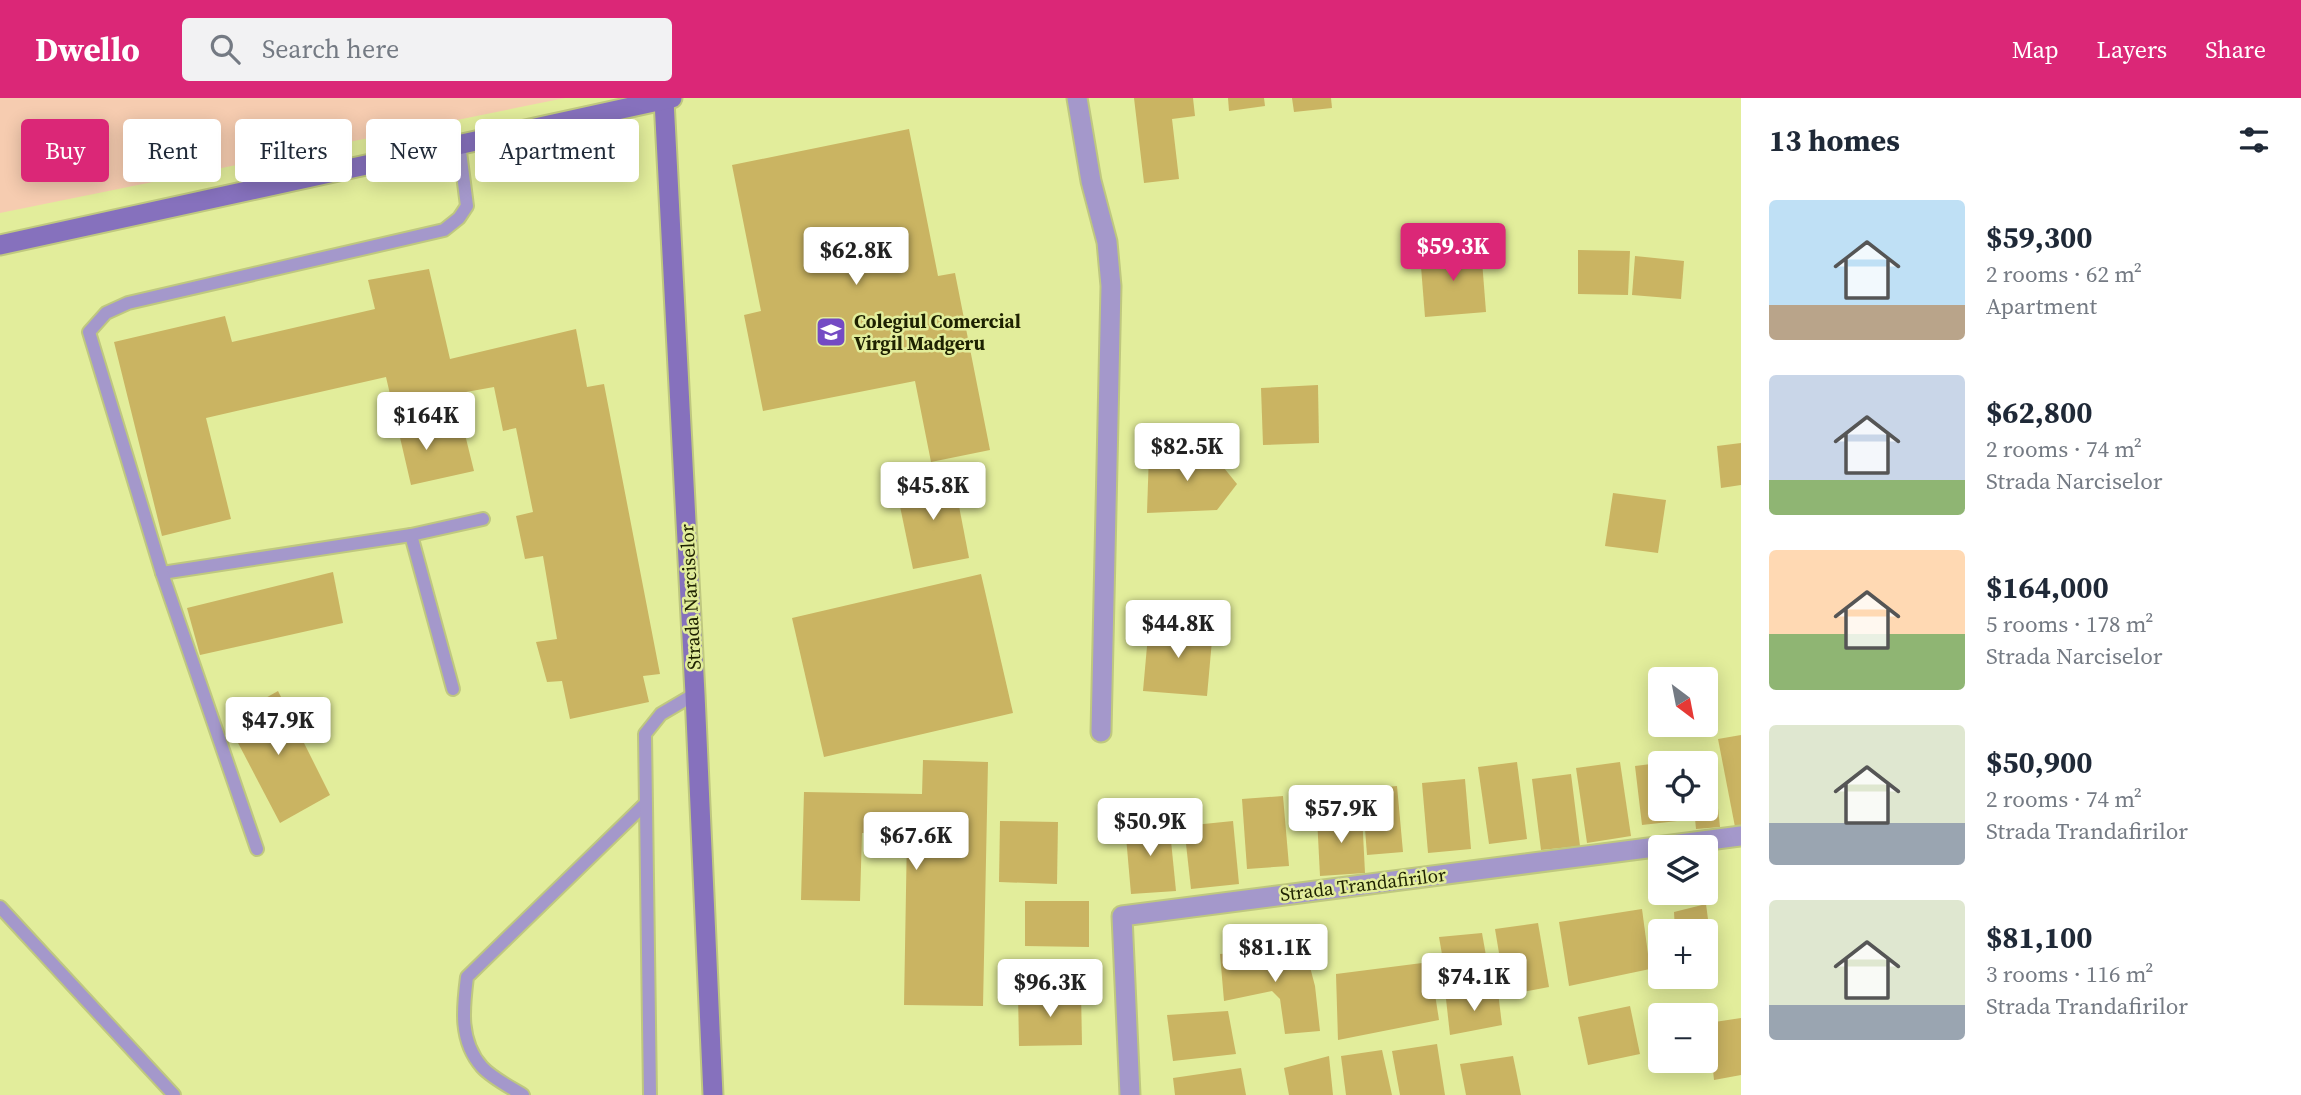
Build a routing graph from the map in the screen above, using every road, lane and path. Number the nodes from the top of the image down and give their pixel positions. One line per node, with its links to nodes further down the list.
1 (1077, 98): 12 (street)
2 (668, 99): 3 (main road); 11 (main road, Strada Narciselor)
3 (461, 144)
4 (461, 160): 9 (lane)
5 (366, 164): 6 (main road)
6 (0, 245)
7 (483, 519): 8 (lane)
8 (411, 535): 9 (lane); 10 (lane)
9 (162, 573): 15 (lane)
10 (453, 689)
11 (695, 694): 13 (lane); 20 (main road, Strada Narciselor)
12 (1101, 732)
13 (645, 804): 18 (lane); 19 (lane)
14 (1741, 836): 21 (street, Strada Trandafirilor)
15 (257, 849)
16 (0, 907): 17 (lane)
17 (174, 1095)
18 (523, 1095)
19 (650, 1095)
20 (713, 1095)
21 (1130, 1095)

